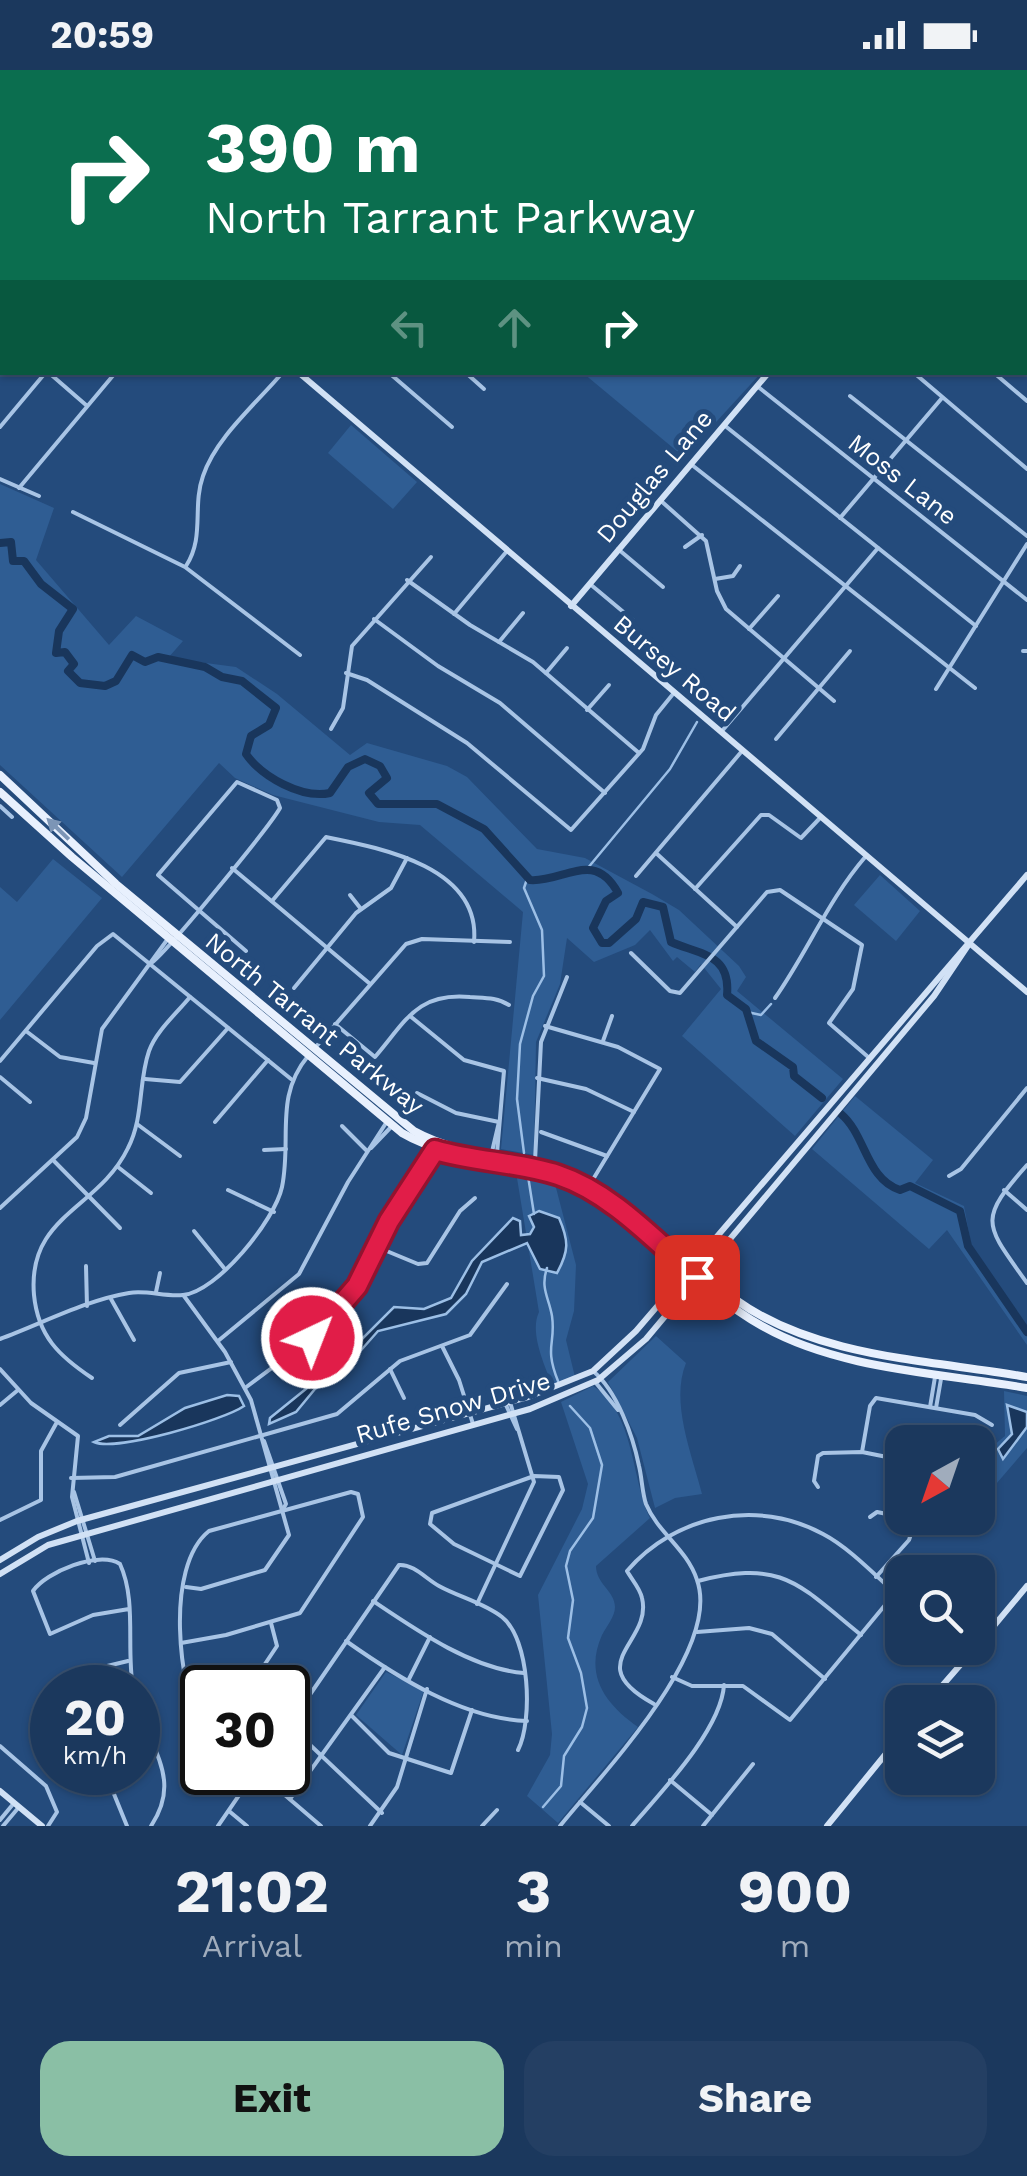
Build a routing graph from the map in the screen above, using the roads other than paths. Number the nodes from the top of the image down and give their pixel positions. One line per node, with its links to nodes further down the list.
1 (44, 375): 18 (street)
2 (51, 375): 16 (street)
3 (113, 375): 16 (street)
4 (282, 375): 39 (street)
5 (302, 375): 36 (main road, Bursey Road)
6 (391, 375): 19 (street)
7 (468, 375): 12 (street)
8 (766, 375): 11 (main road, Douglas Lane)
9 (916, 375): 14 (street)
10 (997, 375): 15 (street)
11 (757, 386): 17 (main road, Douglas Lane); 24 (street, Moss Lane)
12 (484, 389)
13 (850, 396): 20 (street)
14 (942, 398): 20 (street); 22 (street)
15 (1027, 401)
16 (87, 406): 25 (street)
17 (724, 426): 21 (main road, Douglas Lane); 29 (street)
18 (0, 427)
19 (452, 427)
20 (906, 440): 24 (street); 31 (street)
21 (690, 463): 27 (main road, Douglas Lane); 44 (street)
22 (1027, 470)
23 (0, 479): 25 (street)
24 (874, 479): 29 (street); 42 (street, Moss Lane)
25 (20, 488): 26 (street)
26 (38, 496)
27 (660, 500): 30 (street); 35 (main road, Douglas Lane)
28 (73, 512): 39 (street)
29 (840, 518): 34 (street)
30 (702, 535): 33 (street); 40 (street)
31 (1027, 536)
32 (1027, 544): 42 (street)
33 (685, 546)
34 (878, 548): 44 (street); 53 (street)
35 (618, 549): 43 (main road, Douglas Lane); 45 (street)
36 (507, 551): 48 (main road, Bursey Road); 50 (street)
37 (431, 558): 41 (street)
38 (740, 566): 40 (street)
39 (185, 567): 58 (street)
40 (715, 579): 54 (street)
41 (407, 580): 50 (street); 51 (street)
42 (1003, 581): 47 (street, Moss Lane); 53 (street)
43 (590, 584): 48 (main road, Douglas Lane); 52 (street)
44 (846, 586): 59 (street); 60 (street)
45 (662, 587)
46 (778, 596): 54 (street)
47 (1027, 600)
48 (571, 606): 67 (main road, Bursey Road)
49 (524, 613): 55 (street)
50 (454, 614): 55 (street)
51 (374, 619): 61 (street); 77 (street)
52 (633, 620)
53 (976, 626): 60 (street)
54 (748, 628): 59 (street)
55 (500, 642): 62 (street)
56 (567, 648): 62 (street)
57 (850, 652): 64 (street)
58 (300, 655)
59 (784, 658): 64 (street); 71 (street)
60 (950, 668): 65 (street); 66 (street)
61 (346, 673): 70 (street); 77 (street)
62 (546, 673): 69 (street)
63 (609, 685): 69 (street)
64 (819, 688): 68 (street); 72 (street)
65 (975, 688)
66 (936, 689)
67 (674, 693): 71 (main road, Bursey Road); 74 (street)
68 (834, 701)
69 (588, 710): 74 (street)
70 (330, 729)
71 (720, 732): 73 (main road, Bursey Road)
72 (776, 738)
73 (742, 751): 80 (main road, Bursey Road); 81 (street)
74 (639, 753): 77 (street)
75 (0, 775): 94 (main road, North Tarrant Parkway, one-way to 75)
76 (0, 792): 94 (main road, North Tarrant Parkway)
77 (606, 793)
78 (0, 806): 79 (street)
79 (12, 817)
80 (820, 817): 83 (main road, Bursey Road); 87 (street)
81 (656, 853): 86 (street); 87 (street)
82 (408, 856): 89 (street); 91 (street); 96 (street)
83 (866, 856): 92 (street); 97 (main road, Bursey Road)
84 (232, 868): 89 (street); 90 (street); 90 (street)
85 (1027, 875): 97 (main road, Rufe Snow Drive)
86 (636, 876)
87 (695, 890): 93 (street)
88 (350, 895): 91 (street)
89 (272, 901): 98 (street)
90 (198, 909): 94 (street); 99 (street)
91 (361, 909): 98 (street)
92 (821, 916): 93 (street); 107 (street); 119 (street)
93 (737, 927): 100 (street)
94 (172, 939): 101 (street); 118 (main road, North Tarrant Parkway)
95 (510, 942): 96 (street)
96 (474, 943): 103 (street)
97 (969, 943): 105 (main road, Bursey Road); 111 (main road, Rufe Snow Drive); 113 (main road, Rufe Snow Drive)
98 (327, 948): 103 (street); 104 (street)
99 (246, 950)
100 (631, 953)
101 (151, 963): 106 (street); 116 (street); 122 (street)
102 (567, 977): 114 (street)
103 (369, 984): 112 (street)
104 (294, 988)
105 (1027, 992)
106 (190, 996): 115 (street); 124 (street)
107 (775, 998)
108 (508, 1005): 109 (street)
109 (410, 1016): 112 (street); 133 (street)
110 (612, 1016): 117 (street)
111 (902, 1016): 113 (main road); 119 (main road, Rufe Snow Drive)
112 (335, 1024): 118 (street)
113 (911, 1024): 142 (main road, Rufe Snow Drive)
114 (546, 1026): 117 (street); 125 (street)
115 (228, 1028): 120 (street); 124 (street)
116 (26, 1031): 121 (street); 122 (street)
117 (603, 1041): 130 (street)
118 (311, 1053): 126 (street); 131 (main road, North Tarrant Parkway)
119 (868, 1056): 137 (main road, Rufe Snow Drive)
120 (268, 1060): 126 (street); 132 (street)
121 (0, 1062)
122 (94, 1063): 146 (street)
123 (0, 1077): 129 (street)
124 (145, 1078): 134 (street)
125 (537, 1078): 130 (street); 136 (street)
126 (291, 1079): 138 (street)
127 (1027, 1088): 150 (street)
128 (417, 1093): 133 (street)
129 (30, 1102)
130 (634, 1112): 144 (street)
131 (392, 1121): 140 (main road, North Tarrant Parkway); 141 (street); 145 (main road, North Tarrant Parkway)
132 (215, 1122)
133 (498, 1122): 145 (street)
134 (138, 1124): 143 (street); 149 (street)
135 (342, 1126): 141 (street)
136 (540, 1132): 144 (street); 147 (street)
137 (792, 1145): 142 (main road); 155 (main road, Rufe Snow Drive)
138 (286, 1149): 139 (street); 161 (street)
139 (264, 1150)
140 (435, 1150): 145 (main road, North Tarrant Parkway); 164 (street)
141 (367, 1151): 181 (street)
142 (802, 1154): 158 (main road, Rufe Snow Drive)
143 (180, 1156)
144 (607, 1156): 151 (street)
145 (493, 1159): 147 (main road, North Tarrant Parkway); 151 (main road, North Tarrant Parkway)
146 (54, 1161): 156 (street); 159 (street)
147 (535, 1161): 151 (main road, North Tarrant Parkway)
148 (1027, 1164): 153 (street)
149 (118, 1167): 154 (street); 156 (street)
150 (949, 1176)
151 (590, 1186): 166 (main road, North Tarrant Parkway)
152 (228, 1190): 161 (street)
153 (1004, 1190): 160 (street); 170 (street)
154 (150, 1193)
155 (749, 1197): 158 (main road); 166 (main road, Rufe Snow Drive)
156 (87, 1198): 162 (street); 178 (street)
157 (476, 1198): 164 (street)
158 (758, 1205): 171 (main road, Rufe Snow Drive)
159 (0, 1208)
160 (1027, 1210)
161 (274, 1212): 167 (street)
162 (120, 1228)
163 (194, 1232): 167 (street)
164 (378, 1247): 192 (street)
165 (86, 1266): 177 (street)
166 (690, 1266): 171 (main road, North Tarrant Parkway); 187 (main road, Rufe Snow Drive)
167 (224, 1268): 175 (street)
168 (1027, 1268): 170 (street)
169 (160, 1273): 174 (street)
170 (1020, 1273): 172 (street)
171 (699, 1274): 183 (main road, North Tarrant Parkway); 191 (main road, Rufe Snow Drive)
172 (1027, 1282)
173 (508, 1284): 182 (street)
174 (156, 1292): 175 (street); 176 (street)
175 (183, 1295): 181 (street)
176 (111, 1299): 177 (street); 180 (street)
177 (88, 1306): 178 (street)
178 (39, 1324): 179 (street); 190 (street)
179 (0, 1338)
180 (134, 1340)
181 (218, 1341): 184 (street)
182 (442, 1346): 185 (street); 199 (street)
183 (835, 1348): 188 (main road, North Tarrant Parkway); 189 (main road, North Tarrant Parkway)
184 (231, 1362): 192 (street); 204 (street)
185 (390, 1369): 195 (street); 206 (street)
186 (0, 1370): 194 (street)
187 (593, 1371): 191 (street); 196 (main road, Rufe Snow Drive)
188 (939, 1372): 193 (main road, North Tarrant Parkway); 198 (street)
189 (1027, 1377)
190 (92, 1378)
191 (598, 1379): 200 (main road, Rufe Snow Drive); 221 (street)
192 (245, 1388): 206 (street)
193 (1027, 1388)
194 (18, 1390): 197 (street); 201 (street)
195 (404, 1398)
196 (508, 1403): 199 (main road, Rufe Snow Drive); 200 (street)
197 (0, 1405)
198 (933, 1408): 203 (street); 208 (street)
199 (468, 1412): 202 (street); 205 (main road, Rufe Snow Drive)
200 (511, 1414): 202 (main road, Rufe Snow Drive); 211 (street)
201 (57, 1422): 212 (street); 218 (street)
202 (473, 1424): 207 (main road, Rufe Snow Drive)
203 (992, 1425)
204 (120, 1426)
205 (403, 1431): 207 (main road); 210 (main road, Rufe Snow Drive)
206 (263, 1438): 210 (street); 212 (street)
207 (406, 1442): 213 (main road, Rufe Snow Drive)
208 (862, 1452): 209 (street); 214 (street)
209 (885, 1457)
210 (272, 1467): 213 (street); 219 (main road, Rufe Snow Drive)
211 (534, 1476): 225 (street); 225 (street); 225 (street)
212 (72, 1478): 219 (street)
213 (274, 1478): 215 (street); 220 (main road, Rufe Snow Drive)
214 (818, 1487)
215 (283, 1511): 230 (street); 230 (street); 234 (street)
216 (885, 1513): 217 (street)
217 (870, 1516)
218 (0, 1520)
219 (80, 1520): 220 (street); 223 (main road, Rufe Snow Drive)
220 (84, 1534): 224 (street); 226 (main road, Rufe Snow Drive)
221 (669, 1535): 227 (street); 228 (street); 256 (street)
222 (911, 1535): 227 (street)
223 (0, 1560)
224 (92, 1562): 233 (street); 233 (street)
225 (497, 1564): 232 (street)
226 (0, 1574)
227 (876, 1577): 237 (street)
228 (698, 1580): 236 (street); 237 (street)
229 (1027, 1586): 235 (main road)
230 (186, 1587): 240 (street)
231 (373, 1601): 232 (street); 238 (street); 239 (street)
232 (477, 1604): 248 (street)
233 (128, 1609): 241 (street)
234 (272, 1624): 240 (street); 245 (street)
235 (995, 1624)
236 (697, 1632): 249 (street); 250 (street)
237 (861, 1635): 250 (street)
238 (430, 1636): 248 (street); 251 (street)
239 (346, 1641): 247 (street); 255 (street)
240 (181, 1643): 244 (street)
241 (128, 1661): 242 (street); 243 (street)
242 (114, 1665)
243 (129, 1665)
244 (184, 1665)
245 (264, 1665)
246 (960, 1665): 253 (main road)
247 (385, 1667): 251 (street); 258 (street)
248 (524, 1673): 259 (street)
249 (672, 1677): 252 (street); 256 (street)
250 (825, 1678): 252 (street)
251 (409, 1679): 254 (street)
252 (724, 1685): 268 (street)
253 (943, 1685)
254 (427, 1689): 257 (street); 265 (street)
255 (310, 1692)
256 (654, 1704): 274 (street)
257 (472, 1710): 259 (street); 265 (street)
258 (352, 1716): 264 (street); 265 (street)
259 (527, 1721): 262 (street)
260 (310, 1743): 264 (street)
261 (0, 1746): 281 (street)
262 (518, 1750)
263 (885, 1755): 293 (main road)
264 (325, 1756): 273 (street); 278 (street)
265 (406, 1759): 278 (street)
266 (753, 1764): 279 (street)
267 (160, 1768): 283 (street)
268 (670, 1780): 279 (street); 291 (street)
269 (0, 1791): 275 (main road)
270 (115, 1795): 282 (street)
271 (239, 1795): 277 (street)
272 (285, 1795): 273 (street)
273 (290, 1799): 286 (street)
274 (580, 1802): 289 (street); 290 (street)
275 (16, 1805): 280 (street); 281 (main road)
276 (497, 1810): 288 (street)
277 (228, 1811): 284 (street); 285 (street)
278 (382, 1812): 287 (street)
279 (712, 1815): 292 (street)
280 (1, 1823)
281 (45, 1826)
282 (127, 1826)
283 (151, 1826)
284 (218, 1826)
285 (247, 1826)
286 (321, 1826)
287 (370, 1826)
288 (482, 1826)
289 (560, 1826)
290 (608, 1826)
291 (632, 1826)
292 (703, 1826)
293 (826, 1826)

